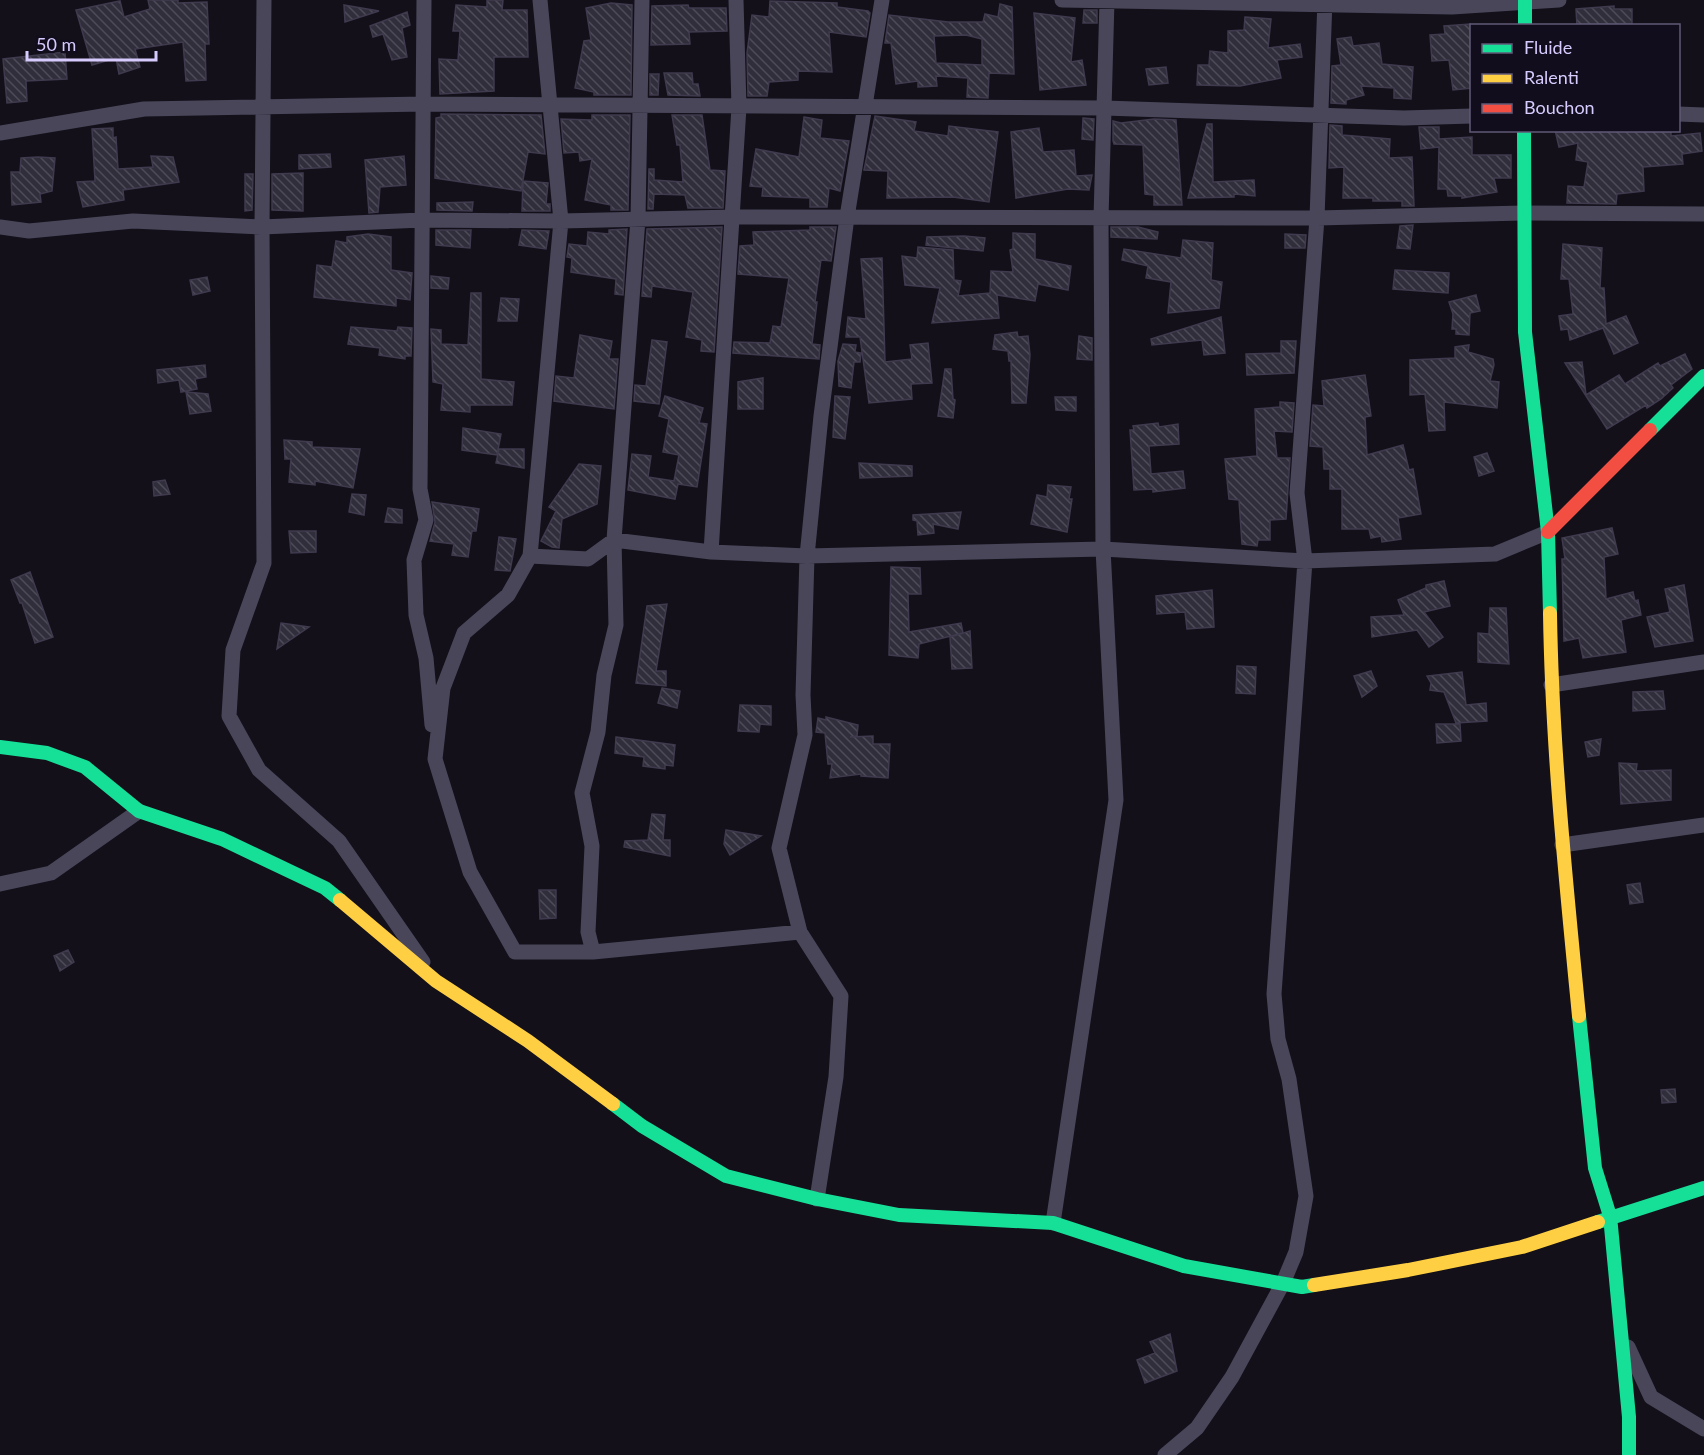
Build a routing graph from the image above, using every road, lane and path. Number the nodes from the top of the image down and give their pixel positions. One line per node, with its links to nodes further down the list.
1 (264, 0): 17 (street)
2 (424, 0): 14 (street)
3 (540, 0): 13 (street)
4 (642, 0): 15 (street)
5 (736, 0): 16 (street)
6 (882, 0): 18 (street)
7 (1062, 0): 8 (street)
8 (1107, 0): 10 (street); 19 (street)
9 (1559, 0): 11 (street)
10 (1325, 2): 11 (street); 22 (street)
11 (1525, 2): 12 (street)
12 (1525, 24)
13 (551, 103): 14 (street); 15 (street); 34 (street)
14 (424, 104): 17 (street); 33 (street)
15 (639, 104): 16 (street); 32 (street)
16 (739, 107): 18 (street); 29 (street)
17 (264, 108): 25 (street); 36 (street)
18 (864, 108): 19 (street); 28 (street)
19 (1104, 108): 22 (street); 30 (street)
20 (1680, 114): 21 (street)
21 (1704, 115)
22 (1320, 116): 23 (street); 31 (street)
23 (1470, 116)
24 (1524, 132): 26 (street)
25 (0, 133)
26 (1523, 213): 27 (street); 31 (street); 38 (street)
27 (1704, 214)
28 (847, 216): 29 (street); 30 (street); 43 (street)
29 (734, 217): 32 (street); 41 (street)
30 (1101, 218): 31 (street); 40 (street)
31 (1317, 218): 44 (street)
32 (638, 219): 34 (street); 39 (street)
33 (422, 220): 34 (street); 36 (street); 48 (street)
34 (561, 221): 42 (street)
35 (0, 227): 36 (street)
36 (262, 227): 55 (street)
37 (1704, 376): 38 (street)
38 (1548, 532): 44 (street); 46 (street)
39 (614, 540): 41 (street); 42 (street); 54 (street)
40 (1103, 549): 43 (street); 44 (street); 59 (street)
41 (711, 552): 43 (street)
42 (530, 556): 48 (street)
43 (807, 556): 53 (street)
44 (1305, 561): 60 (street)
45 (1704, 662): 46 (street)
46 (1551, 685): 51 (street)
47 (0, 747): 49 (street)
48 (435, 759): 54 (street)
49 (139, 811): 52 (street); 55 (street)
50 (1704, 825): 51 (street)
51 (1562, 845): 58 (street)
52 (0, 884)
53 (800, 932): 54 (street); 57 (street)
54 (592, 952)
55 (436, 981): 57 (street)
56 (1704, 1188): 58 (street)
57 (817, 1199): 59 (street)
58 (1610, 1216): 60 (street); 61 (street)
59 (1053, 1223): 60 (street)
60 (1283, 1283): 63 (street)
61 (1621, 1332): 62 (street); 64 (street)
62 (1704, 1429)
63 (1165, 1455)
64 (1629, 1455)

